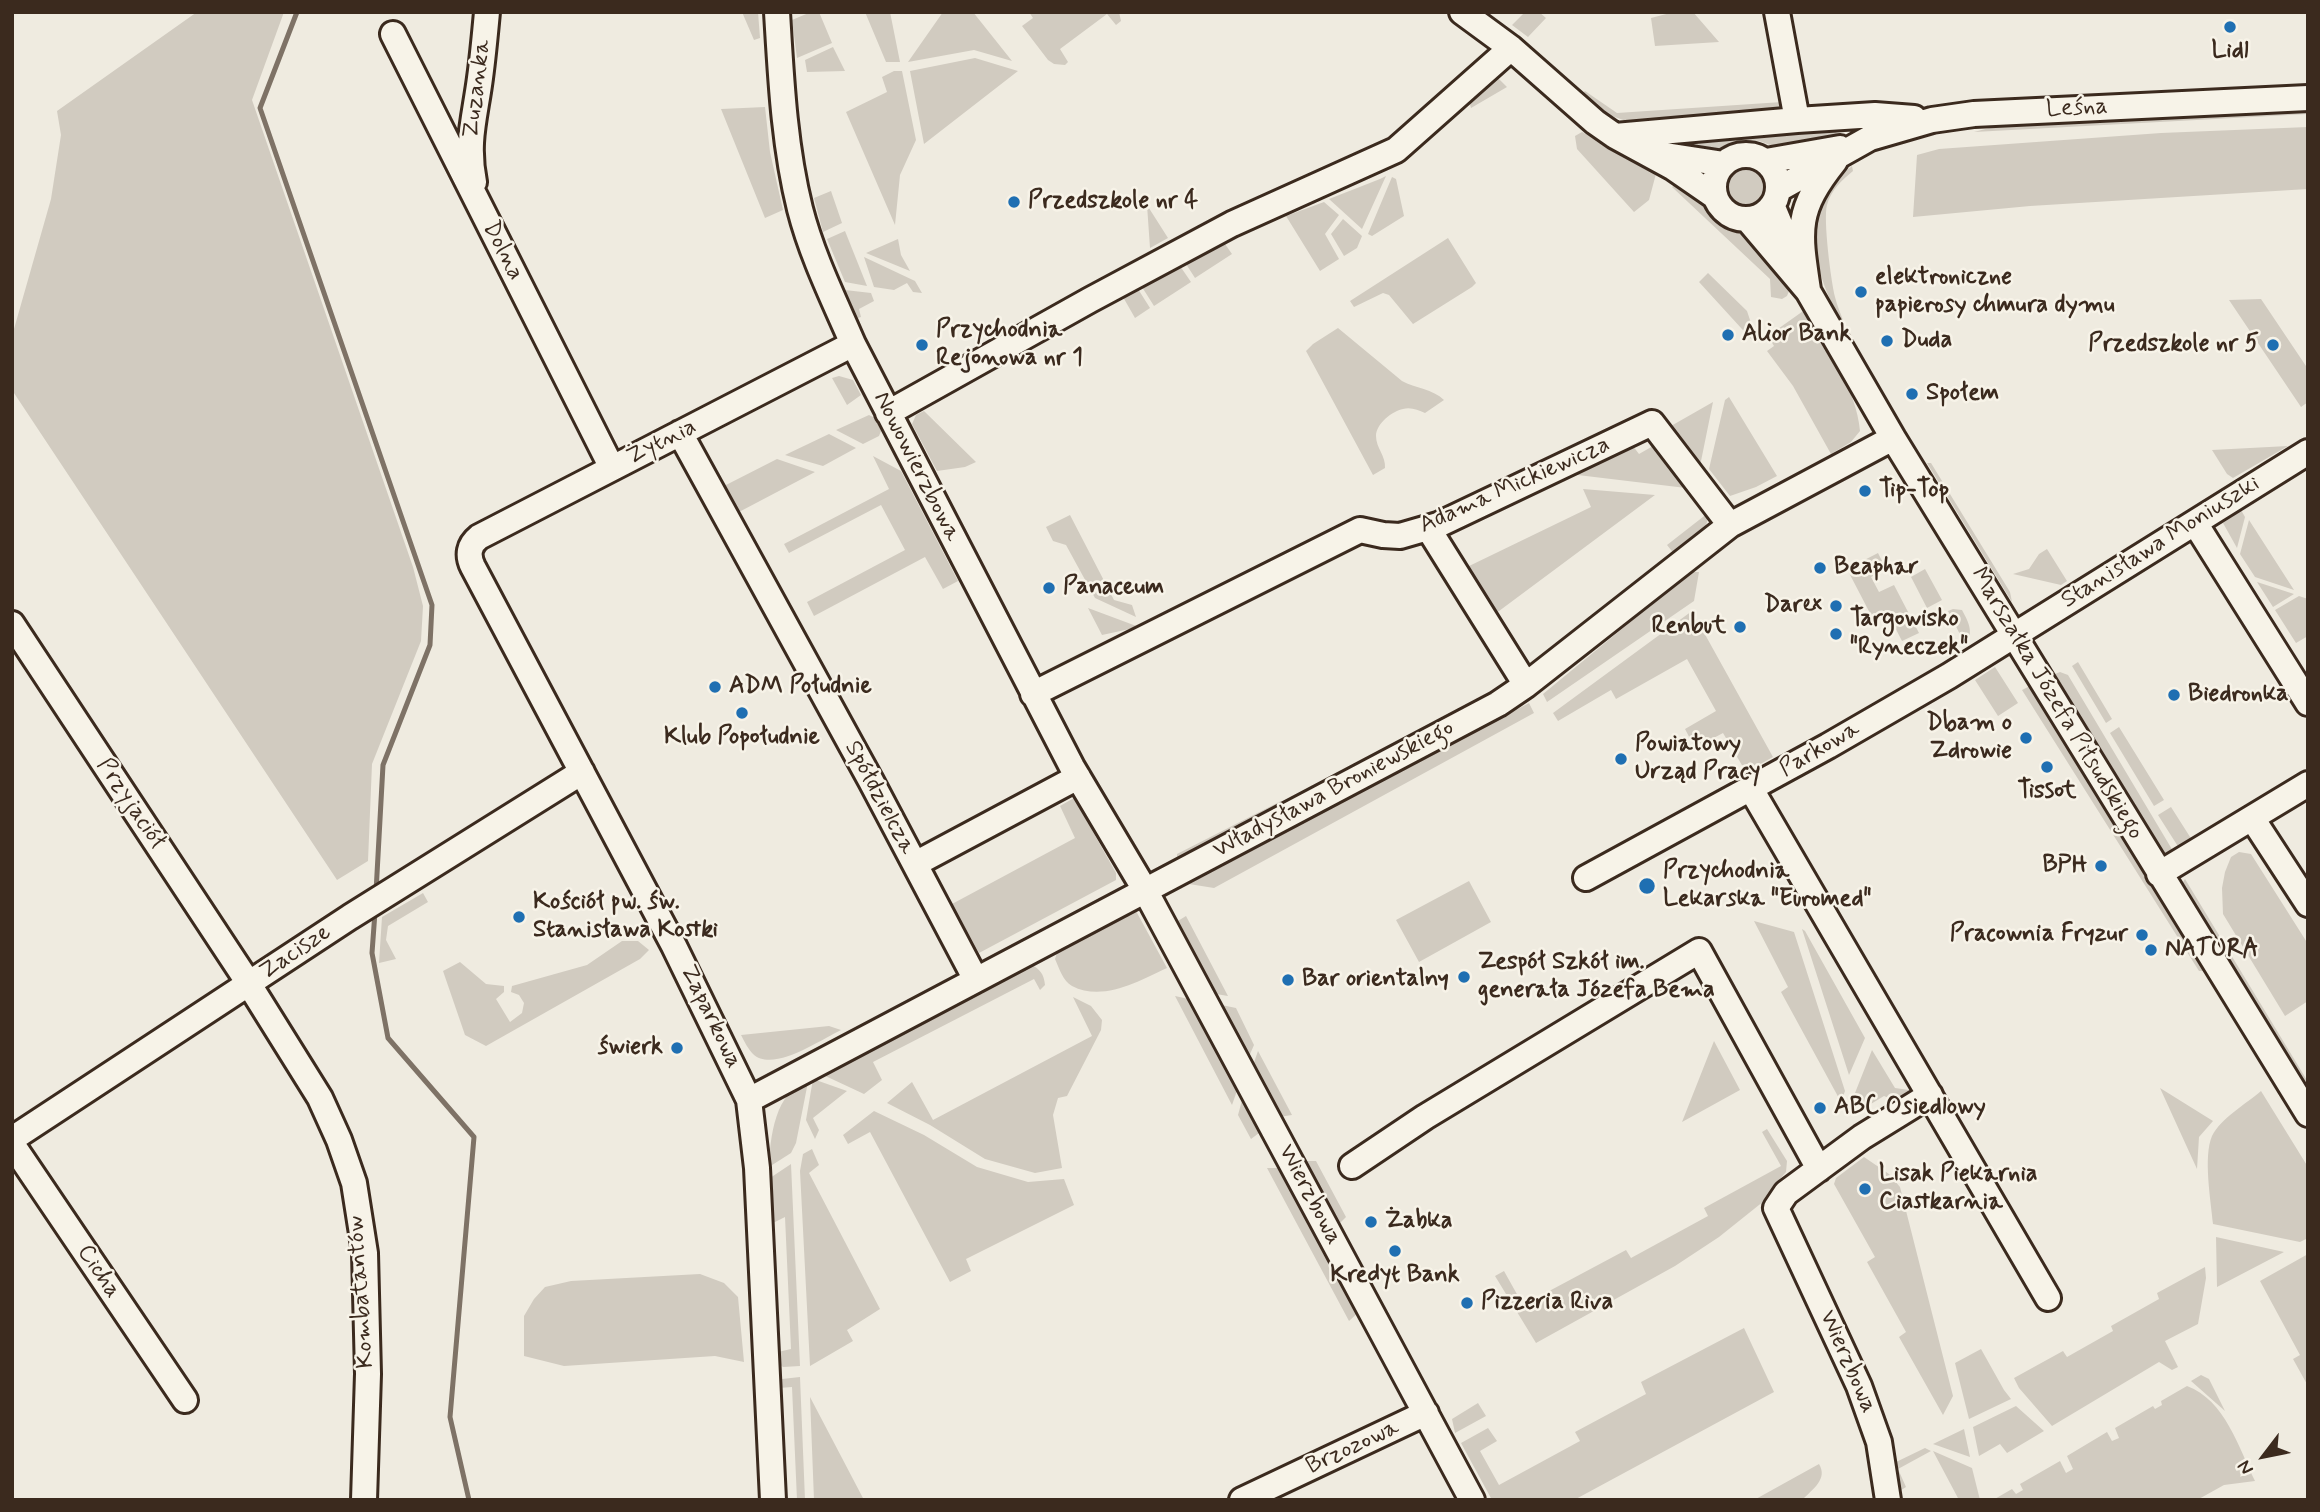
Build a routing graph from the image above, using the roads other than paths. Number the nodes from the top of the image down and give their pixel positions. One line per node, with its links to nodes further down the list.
1 (487, 12): 17 (street, Zuzanka)
2 (777, 12): 20 (street, Nowowierzbowa)
3 (1462, 12): 6 (street)
4 (1777, 12): 8 (street)
5 (393, 34): 17 (street, Dolna)
6 (1511, 48): 10 (street); 21 (street)
7 (2308, 98): 9 (street, Leśna)
8 (1797, 120): 9 (street); 10 (street)
9 (1931, 120): 11 (street, Leśna)
10 (1615, 136): 12 (street)
11 (1846, 151): 13 (street, Leśna); 16 (street, Leśna); 19 (street)
12 (1646, 152): 14 (street); 15 (street)
13 (1766, 162): 14 (street); 16 (street)
14 (1724, 164): 15 (street)
15 (1714, 196): 18 (street)
16 (1776, 198): 18 (street); 19 (street, Marszałka Józefa Piłsudskiego)
17 (479, 207): 25 (street, Dolna)
18 (1748, 220): 19 (street, Marszałka Józefa Piłsudskiego)
19 (1808, 291): 23 (street, Marszałka Józefa Piłsudskiego)
20 (853, 344): 21 (street, Nowowierzbowa); 22 (street, Żytnia)
21 (888, 413): 33 (street, Nowowierzbowa)
22 (680, 433): 25 (street, Żytnia); 40 (street, Spółdzielcza)
23 (1893, 438): 27 (street, Władysława Broniewskiego); 31 (street, Marszałka Józefa Piłsudskiego)
24 (2308, 452): 26 (street, Stanisława Moniuszki)
25 (612, 468): 29 (street, Żytnia)
26 (2195, 523): 31 (street, Stanisława Moniuszki); 34 (street)
27 (1730, 525): 28 (street, Adama Mickiewicza); 32 (street, Władysława Broniewskiego)
28 (1428, 528): 32 (street); 33 (street, Adama Mickiewicza)
29 (472, 543): 35 (street, Zaparkowa)
30 (12, 624): 46 (street, Przyjaciół)
31 (2014, 636): 38 (street, Parkowa); 41 (street, Marszałka Józefa Piłsudskiego)
32 (1526, 685): 43 (street, Władysława Broniewskiego)
33 (1033, 694): 36 (street, Nowowierzbowa)
34 (2308, 703)
35 (582, 772): 46 (street, Zacisze); 48 (street, Zaparkowa)
36 (1078, 777): 40 (street); 43 (street, Nowowierzbowa)
37 (2308, 784): 39 (street)
38 (1751, 789): 42 (street, Parkowa); 47 (street)
39 (2252, 818): 41 (street); 44 (street)
40 (915, 864): 45 (street, Spółdzielcza)
41 (2159, 874): 49 (street, Marszałka Józefa Piłsudskiego)
42 (1586, 878)
43 (1145, 890): 45 (street, Władysława Broniewskiego); 56 (street, Wierzbowa)
44 (2308, 904)
45 (976, 979): 48 (street, Władysława Broniewskiego)
46 (249, 984): 50 (street, Zacisze); 57 (street, Kombatantów)
47 (1930, 1095): 53 (street, Wierzbowa); 54 (street)
48 (749, 1100): 58 (street, Zaparkowa)
49 (2308, 1114)
50 (12, 1139)
51 (12, 1144): 55 (street, Cicha)
52 (1352, 1166): 53 (street)
53 (1819, 1169): 61 (street, Wierzbowa)
54 (2048, 1298)
55 (185, 1400)
56 (1426, 1413): 59 (street, Brzozowa); 60 (street, Wierzbowa)
57 (365, 1500)
58 (773, 1500)
59 (1242, 1500)
60 (1472, 1500)
61 (1888, 1500)

